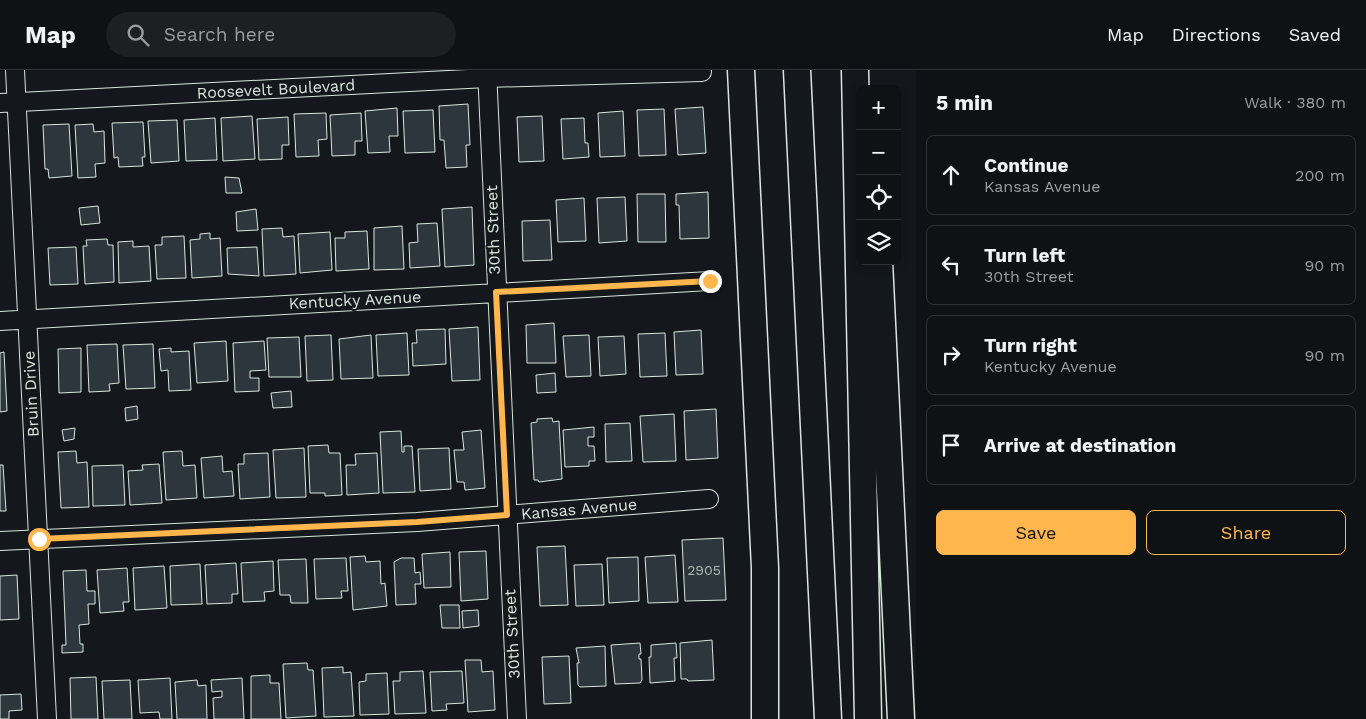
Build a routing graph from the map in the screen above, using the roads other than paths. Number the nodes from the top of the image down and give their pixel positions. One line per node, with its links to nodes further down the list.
1 (15, 70): 9 (street, Bruin Drive)
2 (742, 70): 22 (highway)
3 (797, 70): 19 (highway)
4 (855, 70): 25 (highway)
5 (869, 70): 8 (highway)
6 (702, 72): 7 (street, Roosevelt Boulevard)
7 (487, 74): 9 (street, Roosevelt Boulevard); 12 (street, 30th Street)
8 (870, 85)
9 (8, 102): 13 (street, Bruin Drive)
10 (879, 265): 26 (highway)
11 (710, 281): 12 (street, Kentucky Avenue)
12 (496, 292): 13 (street, Kentucky Avenue); 16 (street, 30th Street)
13 (28, 319): 14 (street, Kentucky Avenue); 17 (street, Bruin Drive)
14 (0, 321)
15 (709, 499): 16 (street, Kansas Avenue)
16 (507, 515): 17 (street, Kansas Avenue); 21 (street, 30th Street)
17 (39, 539): 18 (street, Kansas Avenue); 20 (street, Bruin Drive)
18 (0, 541)
19 (823, 619): 23 (highway); 24 (highway)
20 (47, 719)
21 (517, 719)
22 (765, 719)
23 (820, 719)
24 (828, 719)
25 (868, 719)
26 (902, 719)

